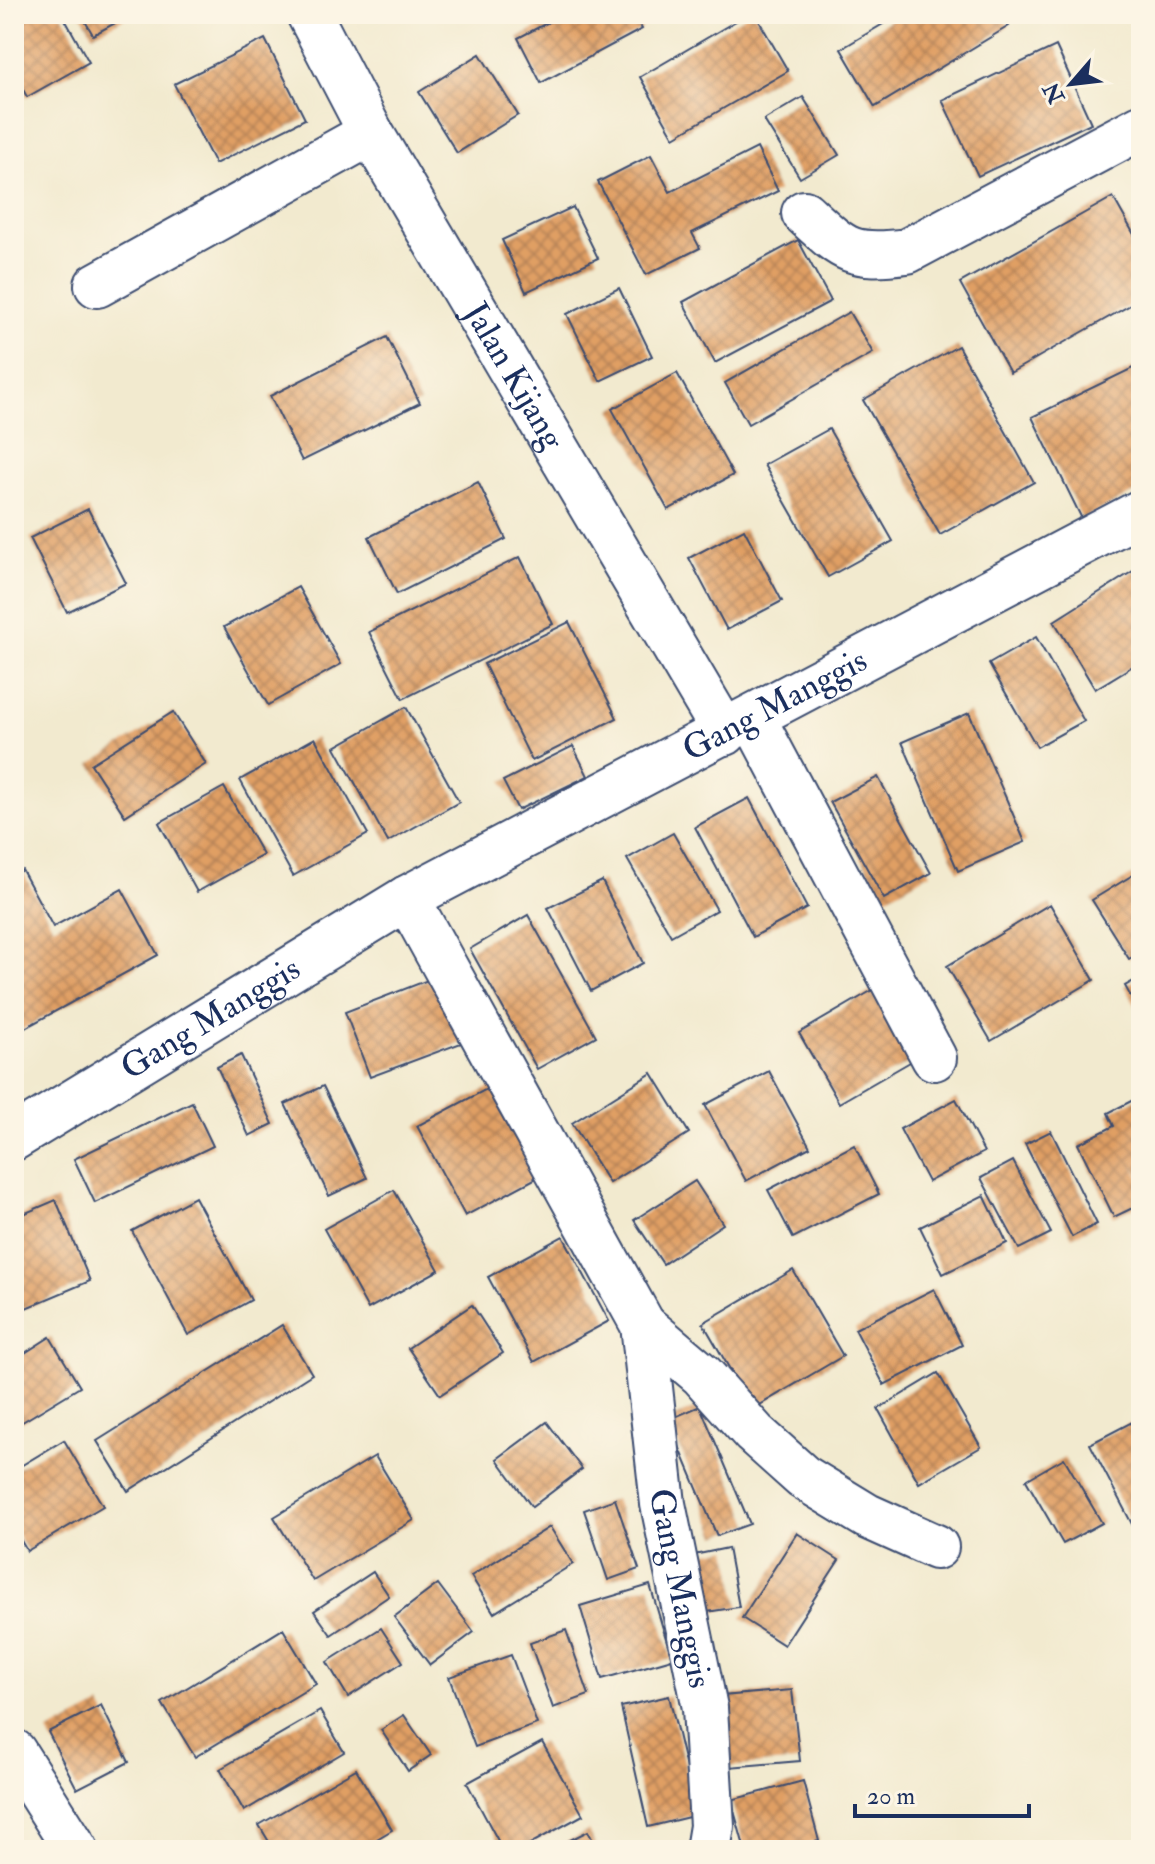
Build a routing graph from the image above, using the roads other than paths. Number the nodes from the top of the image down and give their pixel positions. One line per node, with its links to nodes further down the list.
1 (309, 14): 3 (street, Jalan Kijang)
2 (1141, 127): 4 (street)
3 (371, 133): 5 (street); 7 (street, Jalan Kijang)
4 (804, 213)
5 (97, 285)
6 (1141, 512): 7 (street, Gang Manggis)
7 (739, 725): 8 (street, Gang Manggis); 9 (street, Jalan Kijang)
8 (407, 898): 10 (street, Gang Manggis); 11 (street, Gang Manggis)
9 (934, 1058)
10 (14, 1138)
11 (643, 1325): 12 (street, Gang Manggis); 15 (street, Gang Manggis)
12 (936, 1547)
13 (15, 1754): 14 (street)
14 (76, 1850)
15 (708, 1850)

